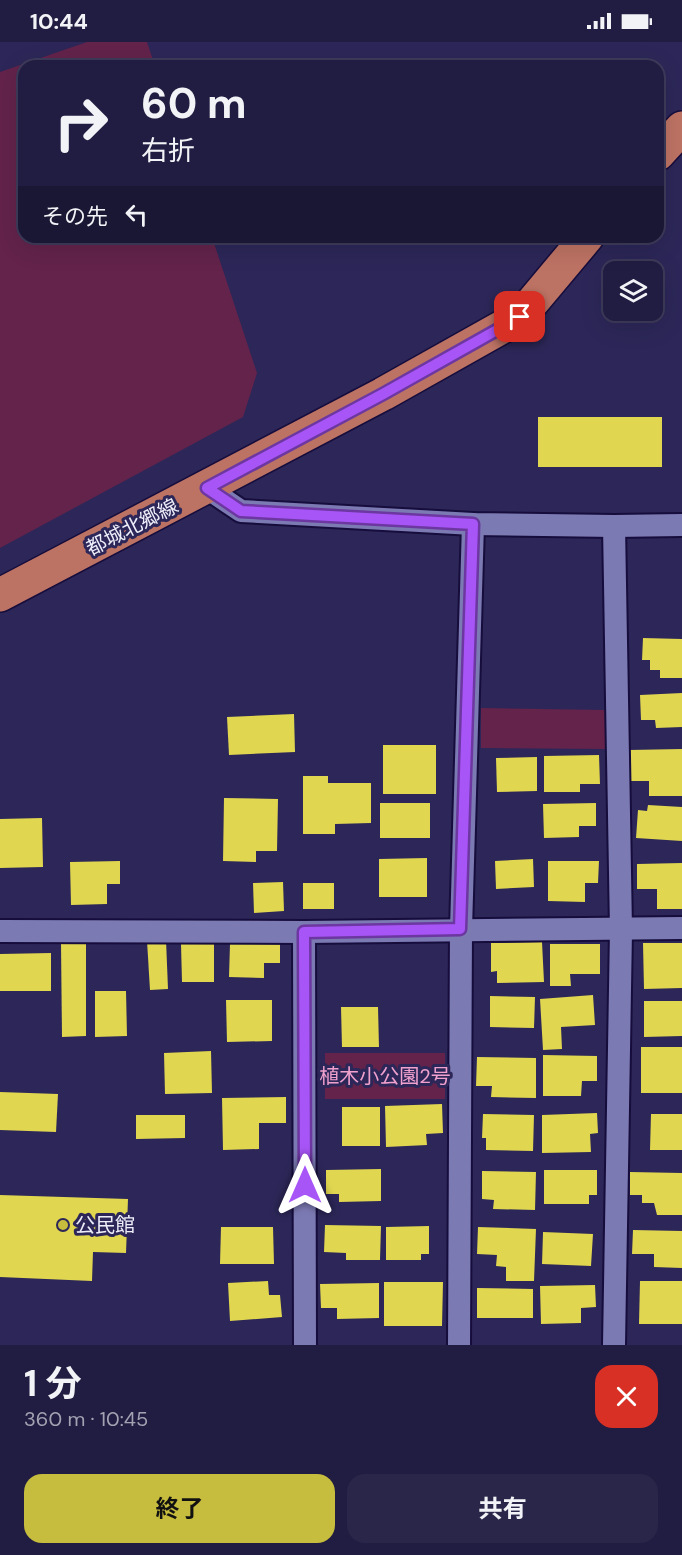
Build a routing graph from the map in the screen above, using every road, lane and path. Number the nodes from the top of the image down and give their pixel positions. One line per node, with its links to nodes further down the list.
1 (682, 128): 2 (main road)
2 (664, 148)
3 (582, 243): 4 (main road, 都城北郷線)
4 (207, 488): 5 (street); 8 (main road, 都城北郷線)
5 (473, 524): 7 (street); 10 (street)
6 (682, 525): 7 (street)
7 (614, 526): 11 (street)
8 (0, 595)
9 (682, 928): 11 (street)
10 (460, 929): 11 (street); 13 (street); 15 (street)
11 (621, 930): 16 (street)
12 (0, 931): 13 (street)
13 (304, 932): 14 (street)
14 (305, 1345)
15 (459, 1345)
16 (614, 1345)

